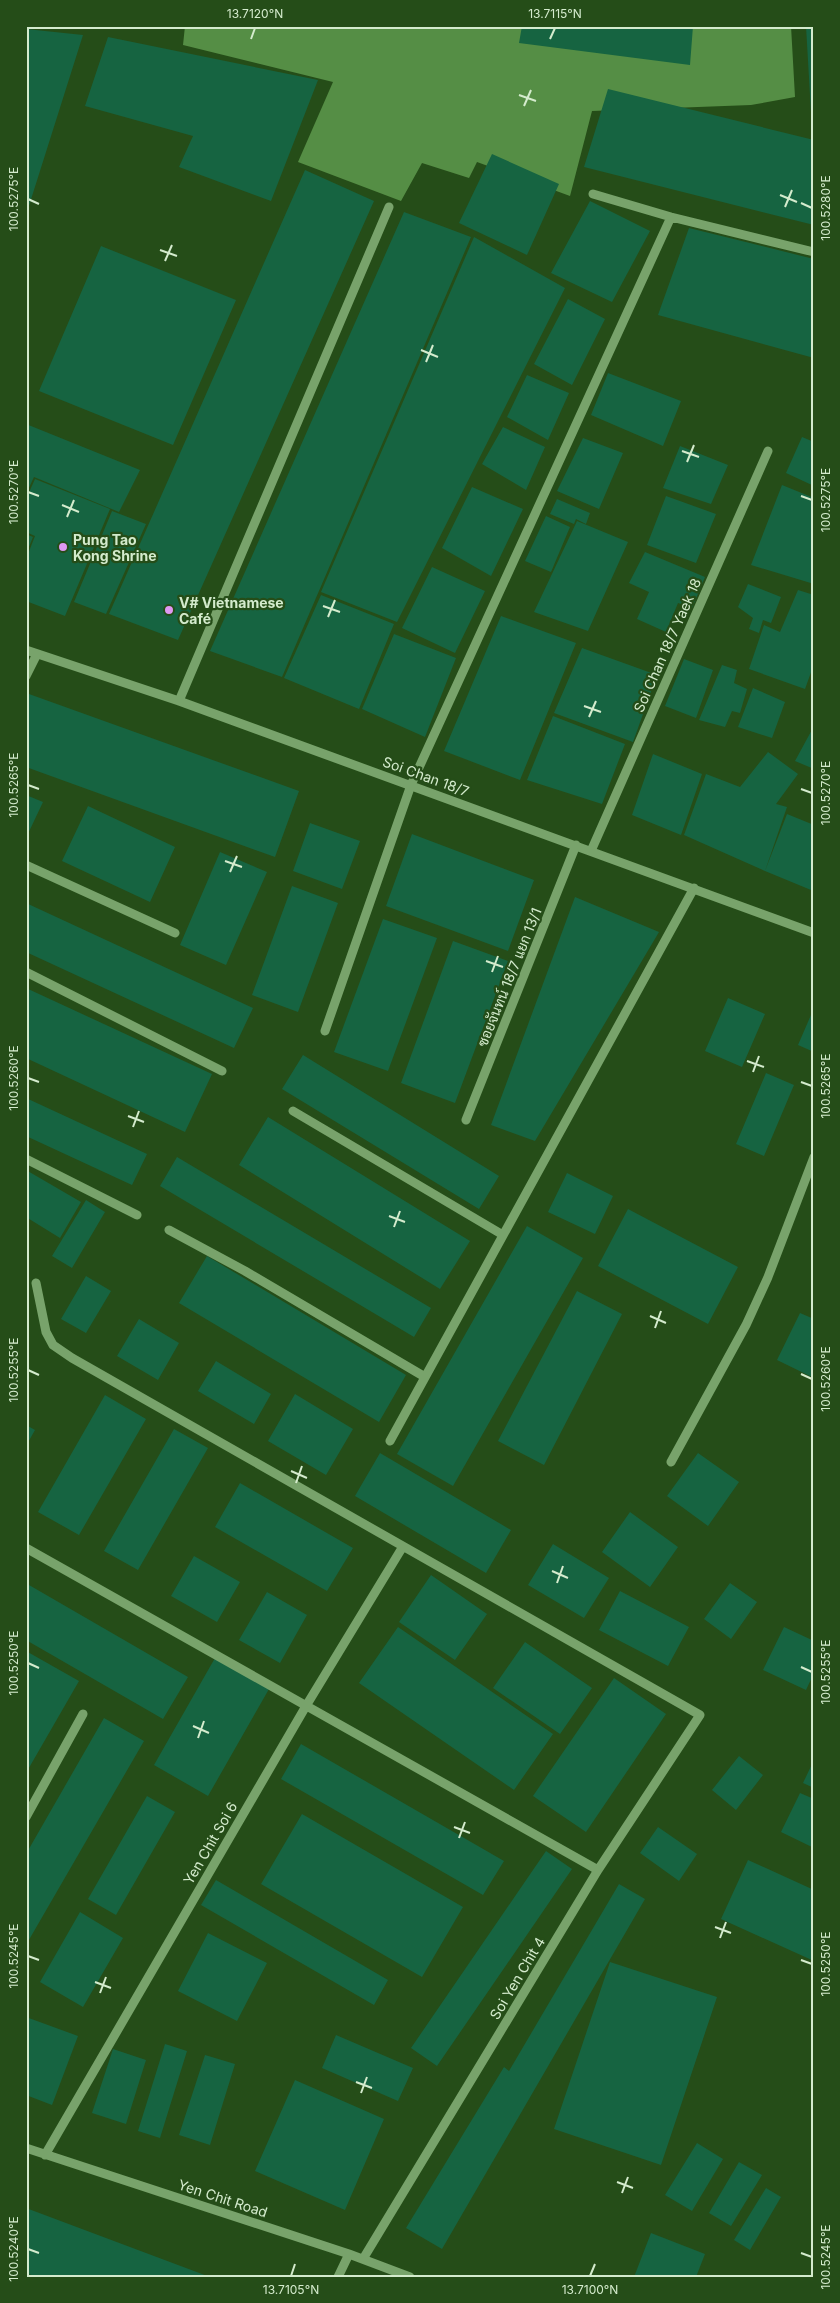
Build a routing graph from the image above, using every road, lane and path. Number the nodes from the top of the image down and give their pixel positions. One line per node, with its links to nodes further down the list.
1 (593, 194): 3 (street)
2 (389, 207): 9 (street)
3 (671, 217): 4 (street); 10 (street)
4 (814, 252)
5 (768, 451): 12 (street, Soi Chan 18/7 Yaek 18)
6 (26, 650): 7 (street, Soi Chan 18/7)
7 (37, 654): 8 (street); 9 (street, Soi Chan 18/7)
8 (26, 676)
9 (179, 701): 10 (street, Soi Chan 18/7)
10 (411, 785): 11 (street, Soi Chan 18/7); 18 (street)
11 (576, 845): 12 (street, Soi Chan 18/7); 21 (street, ซอยจันทน์ 18/7 แยก 13/1)
12 (592, 851): 14 (street, Soi Chan 18/7)
13 (26, 865): 16 (street)
14 (694, 888): 15 (street, Soi Chan 18/7); 26 (street)
15 (814, 932)
16 (175, 933)
17 (26, 972): 19 (street)
18 (325, 1031)
19 (222, 1071)
20 (292, 1111): 26 (street)
21 (466, 1120)
22 (814, 1157): 30 (street)
23 (26, 1159): 24 (street)
24 (137, 1215)
25 (168, 1230): 28 (street)
26 (503, 1235): 28 (street)
27 (36, 1283): 32 (street)
28 (425, 1377): 29 (street)
29 (390, 1441)
30 (671, 1462)
31 (26, 1548): 33 (street)
32 (402, 1548): 33 (street, Yen Chit Soi 6); 36 (street, Soi Yen Chit 4)
33 (306, 1706): 36 (street); 38 (street, Yen Chit Soi 6)
34 (83, 1714): 35 (street)
35 (26, 1817)
36 (598, 1870): 40 (street, Soi Yen Chit 4)
37 (26, 2148): 38 (street, Yen Chit Road)
38 (45, 2155): 39 (street, Yen Chit Road)
39 (349, 2254): 40 (street, Yen Chit Road); 41 (street)
40 (363, 2259): 42 (street, Yen Chit Road)
41 (338, 2277)
42 (410, 2277)

